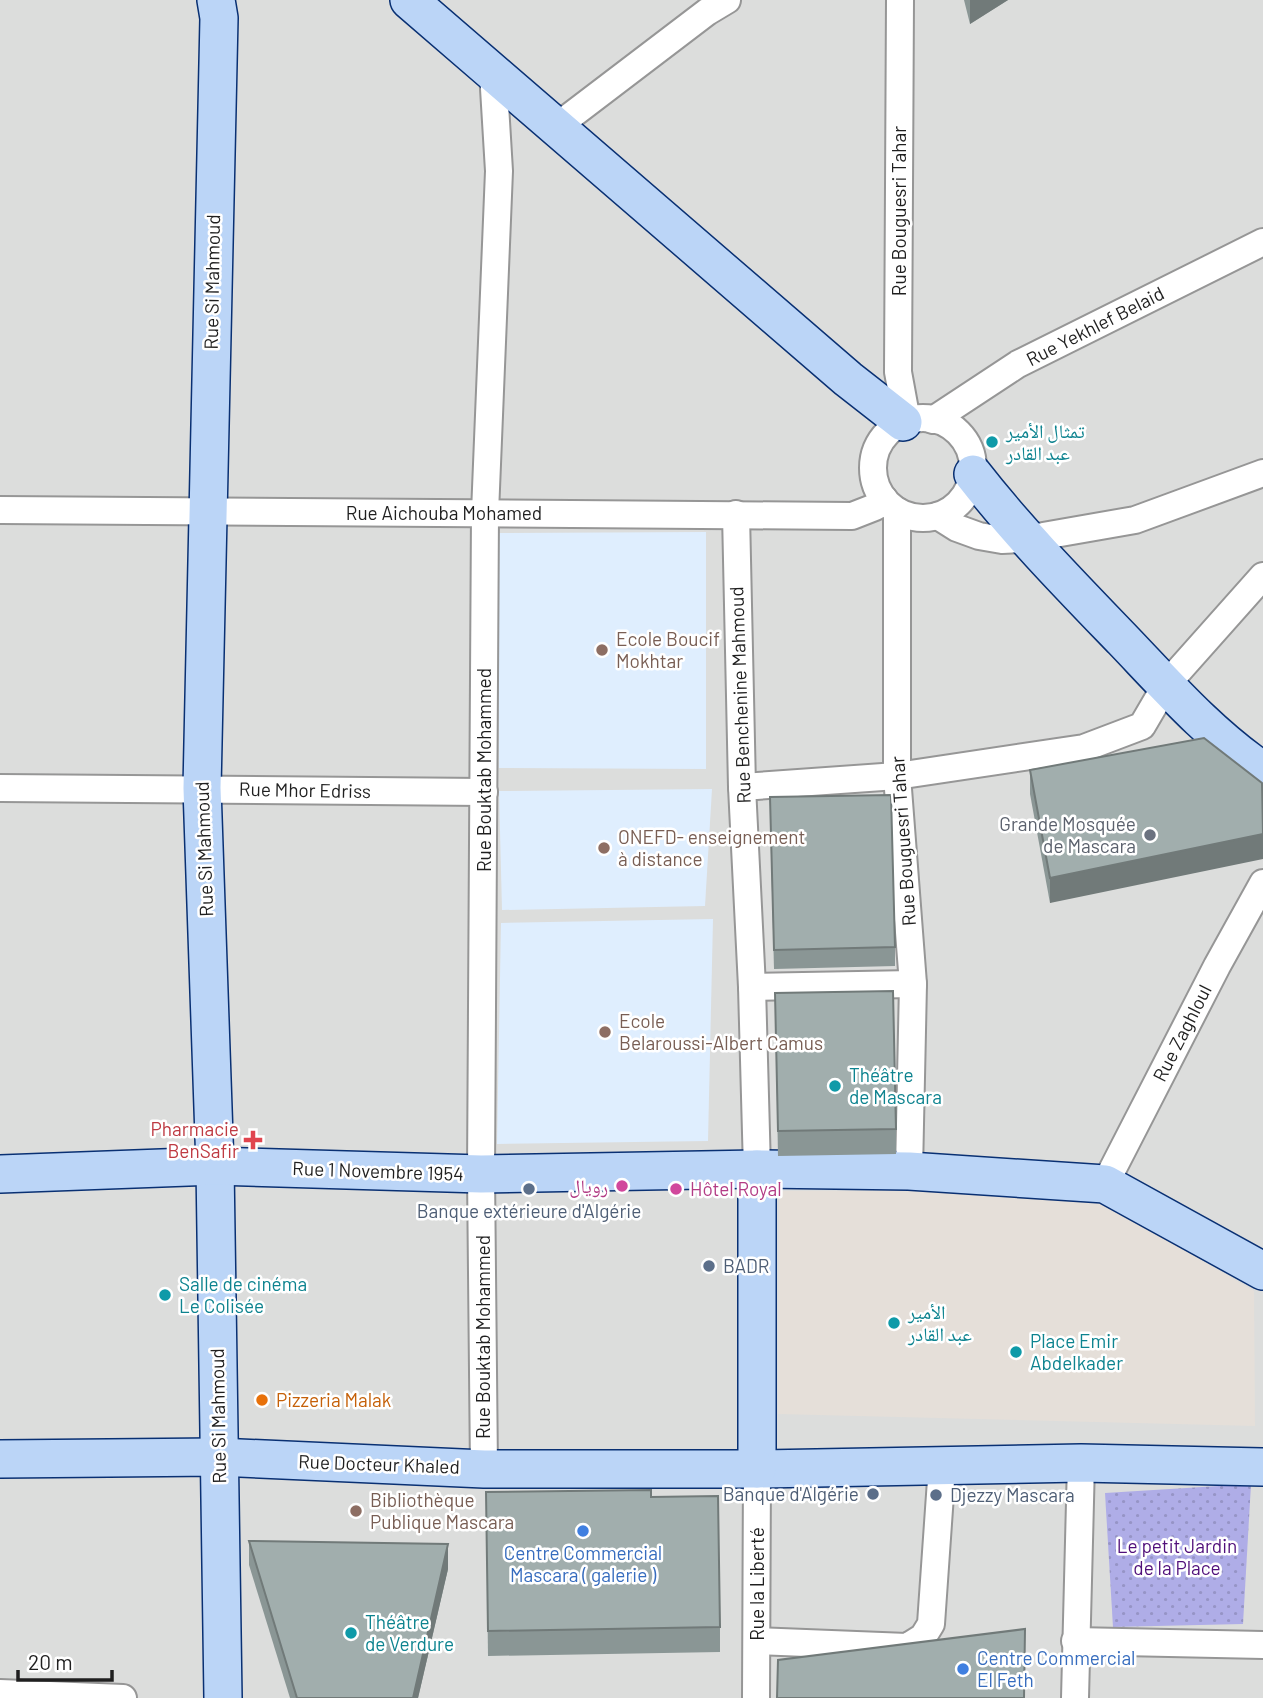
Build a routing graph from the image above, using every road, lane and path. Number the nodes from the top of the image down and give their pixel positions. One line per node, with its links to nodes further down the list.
1 (409, 0): 5 (street)
2 (900, 0): 8 (street, Rue Bouguesri Tahar)
3 (710, 4): 6 (street)
4 (223, 6): 13 (street, Rue Si Mahmoud)
5 (493, 72): 6 (street); 14 (street, Rue Bouktab Mohammed)
6 (556, 127): 8 (street)
7 (1263, 242): 8 (street, Rue Yekhlef Belaid)
8 (915, 421): 9 (street); 11 (street)
9 (973, 474): 16 (street); 17 (street)
10 (1263, 474): 17 (street)
11 (890, 505): 15 (street, Rue Aichouba Mohamed); 16 (street); 21 (street, Rue Bouguesri Tahar)
12 (0, 510): 13 (street, Rue Aichouba Mohamed)
13 (207, 513): 14 (street, Rue Aichouba Mohamed); 24 (street, Rue Si Mahmoud)
14 (485, 513): 15 (street, Rue Aichouba Mohamed); 25 (street, Rue Bouktab Mohammed)
15 (736, 514): 22 (street, Rue Benchenine Mahmoud)
16 (938, 516): 17 (street)
17 (1026, 538): 19 (street)
18 (1263, 576): 19 (street)
19 (1166, 685): 20 (street); 21 (street)
20 (1263, 771)
21 (897, 776): 22 (street); 27 (street, Rue Bouguesri Tahar)
22 (742, 787): 28 (street, Rue Benchenine Mahmoud)
23 (0, 788): 24 (street, Rue Mhor Edriss)
24 (202, 788): 25 (street, Rue Mhor Edriss); 29 (street, Rue Si Mahmoud)
25 (484, 792): 33 (street, Rue Bouktab Mohammed)
26 (1263, 883): 34 (street, Rue Zaghloul)
27 (913, 984): 28 (street); 31 (street, Rue Bouguesri Tahar)
28 (752, 986): 30 (street, Rue Benchenine Mahmoud)
29 (215, 1166): 32 (street, Rue 1 Novembre 1954); 33 (street, Rue 1 Novembre 1954); 36 (street, Rue Si Mahmoud)
30 (757, 1169): 31 (street, Rue 1 Novembre 1954); 33 (street, Rue 1 Novembre 1954); 42 (street)
31 (909, 1171): 34 (street, Rue 1 Novembre 1954)
32 (0, 1174)
33 (481, 1174): 41 (street, Rue Bouktab Mohammed)
34 (1105, 1184): 35 (street)
35 (1263, 1271)
36 (218, 1457): 37 (street, Rue Docteur Khaled); 41 (street, Rue Docteur Khaled); 48 (street, Rue Si Mahmoud)
37 (0, 1459)
38 (1080, 1463): 39 (street, Rue Docteur Khaled); 40 (street, Rue Docteur Khaled); 44 (street)
39 (942, 1466): 42 (street, Rue Docteur Khaled); 43 (street)
40 (1263, 1467)
41 (484, 1469): 42 (street, Rue Docteur Khaled)
42 (757, 1469): 43 (street, Rue la Liberté)
43 (757, 1641): 49 (street, Rue la Liberté)
44 (1075, 1641): 45 (street); 50 (street)
45 (1263, 1645)
46 (0, 1693): 47 (street)
47 (123, 1698)
48 (223, 1698)
49 (757, 1698)
50 (1075, 1698)

